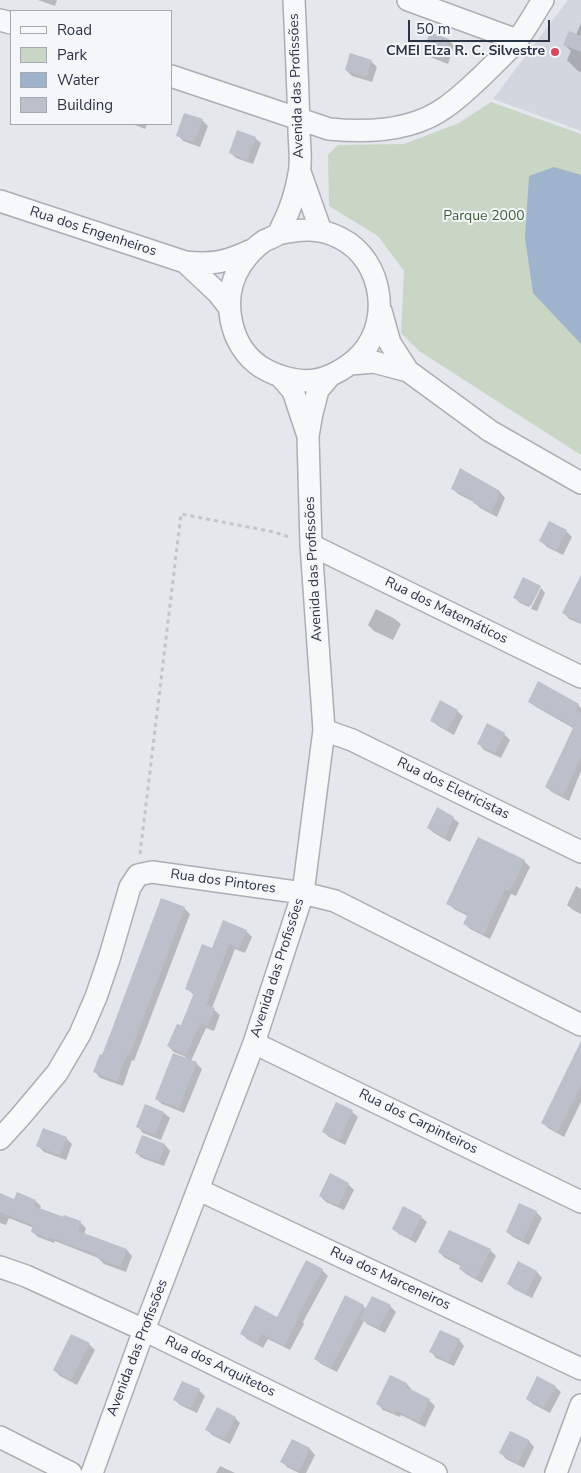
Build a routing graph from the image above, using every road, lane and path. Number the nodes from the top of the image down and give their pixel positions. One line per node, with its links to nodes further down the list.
1 (294, 0): 6 (street, Avenida das Profissões)
2 (408, 0): 4 (street)
3 (543, 0): 4 (street)
4 (517, 40): 6 (street)
5 (172, 76): 6 (street)
6 (299, 119): 7 (street, Avenida das Profissões)
7 (300, 172): 9 (street); 10 (street)
8 (0, 201): 12 (street, Rua dos Engenheiros)
9 (321, 231): 10 (street); 14 (street)
10 (278, 234): 11 (street)
11 (253, 250): 12 (street, Rua dos Engenheiros); 13 (street)
12 (185, 262): 13 (street, Rua dos Engenheiros)
13 (229, 307): 17 (street)
14 (380, 309): 15 (street); 16 (street)
15 (350, 364): 16 (street); 18 (street)
16 (408, 372): 20 (street)
17 (280, 376): 18 (street); 19 (street)
18 (329, 377): 19 (street)
19 (308, 436): 21 (street, Avenida das Profissões)
20 (581, 483)
21 (311, 545): 22 (street, Rua dos Matemáticos); 23 (street, Avenida das Profissões); 25 (path)
22 (581, 677)
23 (324, 730): 24 (street, Rua dos Eletricistas); 26 (street, Avenida das Profissões)
24 (581, 852)
25 (138, 875): 26 (street, Rua dos Pintores); 29 (street)
26 (303, 893): 27 (street, Rua dos Pintores); 28 (street, Avenida das Profissões)
27 (581, 1025)
28 (254, 1043): 30 (street, Avenida das Profissões); 31 (street, Rua dos Carpinteiros)
29 (0, 1139)
30 (199, 1190): 33 (street, Avenida das Profissões); 34 (street, Rua dos Marceneiros)
31 (581, 1202)
32 (0, 1267): 33 (street, Rua dos Arquitetos)
33 (144, 1330): 38 (street, Avenida das Profissões); 39 (street, Rua dos Arquitetos)
34 (581, 1369)
35 (581, 1405): 40 (street)
36 (0, 1437): 37 (street)
37 (70, 1473)
38 (92, 1473)
39 (436, 1473)
40 (556, 1473)

